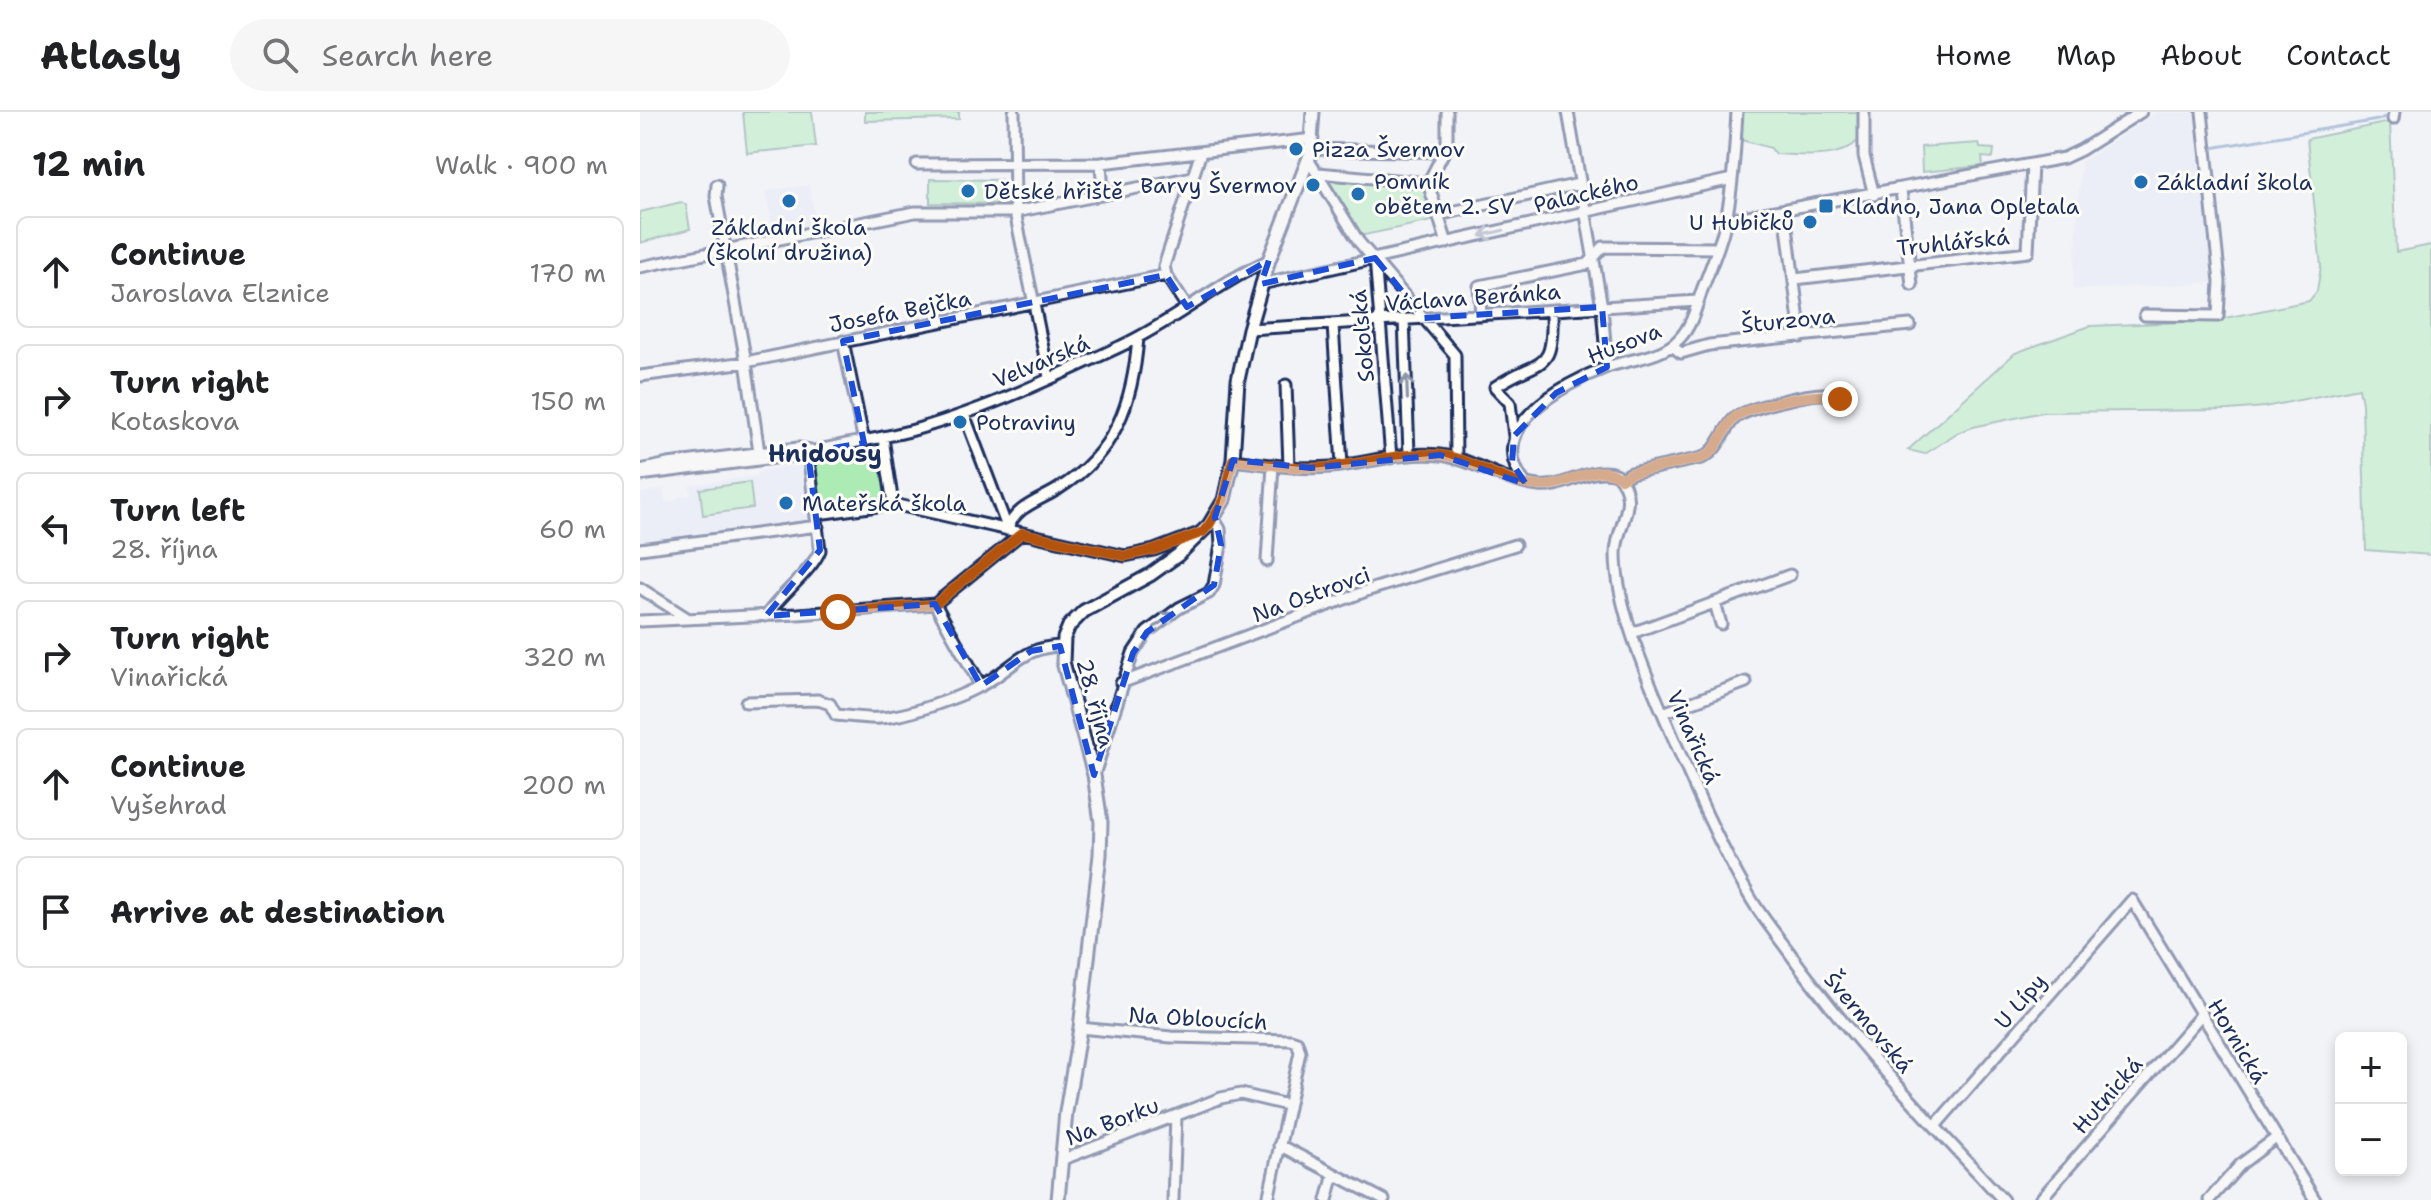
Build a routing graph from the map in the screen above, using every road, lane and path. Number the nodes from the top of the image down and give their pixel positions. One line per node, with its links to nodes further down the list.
1 (1014, 112): 12 (street)
2 (1313, 112): 9 (main road, 28. října)
3 (1447, 112): 11 (street)
4 (1568, 112): 20 (street)
5 (1737, 112): 18 (street, Husova)
6 (1864, 112): 24 (street)
7 (2141, 112): 15 (street)
8 (2202, 112): 48 (street)
9 (1311, 149): 10 (street); 11 (street); 16 (street); 35 (main road, 28. října)
10 (1201, 152): 13 (street); 17 (street)
11 (1445, 152): 19 (street)
12 (1013, 163): 13 (street); 14 (street); 26 (street)
13 (1101, 163): 23 (street)
14 (917, 164)
15 (2032, 164): 22 (street); 36 (street, Truhlářská)
16 (1318, 173): 19 (street); 33 (street)
17 (1193, 177): 23 (street); 38 (street)
18 (1732, 179): 27 (street, Palackého); 29 (street, Husova)
19 (1428, 183): 28 (street)
20 (1579, 184): 27 (street); 28 (street)
21 (717, 185): 32 (street)
22 (1901, 190): 24 (street); 36 (street)
23 (1103, 194): 26 (street)
24 (1874, 195): 25 (street)
25 (1785, 211): 29 (street); 39 (street)
26 (1015, 212): 32 (street); 43 (street)
27 (1584, 212): 30 (street, Palackého, one-way to 30); 34 (street)
28 (1438, 215): 30 (street)
29 (1726, 220): 31 (street, Husova)
30 (1447, 243): 33 (street, Palackého)
31 (1717, 248): 34 (street); 42 (street, Husova)
32 (726, 250): 37 (street); 59 (street)
33 (1375, 258): 40 (street, Palackého); 49 (street); 51 (street, Sokolská)
34 (1592, 259): 45 (street); 47 (street)
35 (1269, 260): 40 (main road, 28. října); 44 (street, Velvarská)
36 (1911, 264): 39 (street, Truhlářská); 41 (street)
37 (640, 267)
38 (1166, 275): 43 (street, Josefa Bejčka); 44 (street)
39 (1795, 279): 55 (street)
40 (1261, 284): 54 (main road, 28. října)
41 (1912, 285)
42 (1698, 301): 45 (street, Václava Beránka); 58 (street, Husova)
43 (1033, 304): 57 (street, Josefa Bejčka); 62 (street)
44 (1187, 307): 56 (street, Velvarská)
45 (1602, 307): 46 (street, Václava Beránka); 60 (street)
46 (1552, 311): 47 (street, Václava Beránka); 66 (street)
47 (1481, 315): 49 (street, Václava Beránka)
48 (2145, 315)
49 (1424, 318): 50 (street, Václava Beránka); 73 (street)
50 (1404, 319): 51 (street, Václava Beránka); 70 (street, one-way to 50)
51 (1379, 321): 52 (street, Václava Beránka); 72 (street, Sokolská)
52 (1333, 325): 54 (street, Václava Beránka); 76 (street)
53 (1910, 325): 55 (street, Šturzova)
54 (1249, 329): 74 (main road, 28. října)
55 (1801, 337): 58 (street, Šturzova)
56 (1138, 338): 62 (street, Velvarská); 85 (street)
57 (843, 341): 59 (street, Josefa Bejčka); 68 (street)
58 (1672, 346): 60 (street, Husova)
59 (746, 362): 61 (street, Josefa Bejčka); 71 (street)
60 (1607, 367): 66 (street, Husova)
61 (640, 376)
62 (1049, 377): 65 (street, Velvarská)
63 (1286, 385): 77 (street)
64 (1847, 402): 79 (street)
65 (964, 414): 67 (street, Velvarská); 85 (street)
66 (1514, 436): 80 (street)
67 (883, 438): 68 (street, Velvarská); 81 (street)
68 (864, 442): 69 (street, Velvarská)
69 (809, 451): 71 (street, Velvarská); 82 (street)
70 (1409, 454): 72 (street); 73 (street)
71 (759, 456): 78 (street, Velvarská)
72 (1391, 458): 76 (street)
73 (1456, 459): 80 (street)
74 (1233, 460): 75 (street); 83 (main road, 28. října)
75 (1273, 465): 77 (street); 90 (street)
76 (1342, 465): 77 (street)
77 (1289, 466)
78 (640, 472)
79 (1621, 479): 80 (street); 99 (street, Vinařická)
80 (1526, 484)
81 (893, 504): 82 (street); 85 (street)
82 (817, 514): 84 (street)
83 (1214, 519): 86 (main road, 28. října); 102 (street, one-way to 83)
84 (818, 526): 89 (street); 95 (street)
85 (1007, 530): 87 (street)
86 (1203, 532): 87 (street); 100 (main road, 28. října)
87 (1022, 533): 94 (street)
88 (1515, 545): 102 (street, Na Ostrovci)
89 (640, 549)
90 (1267, 561)
91 (1790, 575): 93 (street)
92 (640, 588): 96 (street)
93 (1715, 603): 98 (street); 99 (street)
94 (935, 604): 95 (street); 103 (street)
95 (766, 616): 96 (street)
96 (687, 618): 97 (street)
97 (640, 621)
98 (1721, 624)
99 (1632, 633): 105 (street, Vinařická)
100 (1062, 646): 103 (street); 106 (main road, 28. října)
101 (1746, 682): 105 (street)
102 (1121, 683): 106 (street)
103 (981, 686): 104 (street)
104 (746, 702)
105 (1663, 713): 107 (street, Vinařická)
106 (1094, 775): 110 (main road, 28. října)
107 (1726, 853): 113 (street, Švermovská)
108 (2132, 900): 109 (street, Hornická); 113 (street, U Lípy)
109 (2201, 1015): 114 (street, Hornická); 124 (street, Hutnická)
110 (1080, 1028): 111 (street, Na Obloucích); 116 (main road, 28. října)
111 (1287, 1105): 112 (street, Na Borku); 115 (street)
112 (1176, 1116): 116 (street, Na Borku); 119 (street, Na Borku)
113 (1935, 1126): 123 (street, Švermovská)
114 (2276, 1138): 125 (street); 126 (street, Hornická)
115 (1279, 1145): 117 (street); 120 (street)
116 (1061, 1160): 118 (main road, 28. října)
117 (1334, 1174): 121 (street); 122 (street)
118 (1058, 1200)
119 (1173, 1200)
120 (1268, 1200)
121 (1327, 1200)
122 (1384, 1200)
123 (2003, 1200)
124 (2040, 1200)
125 (2209, 1200)
126 (2315, 1200)

